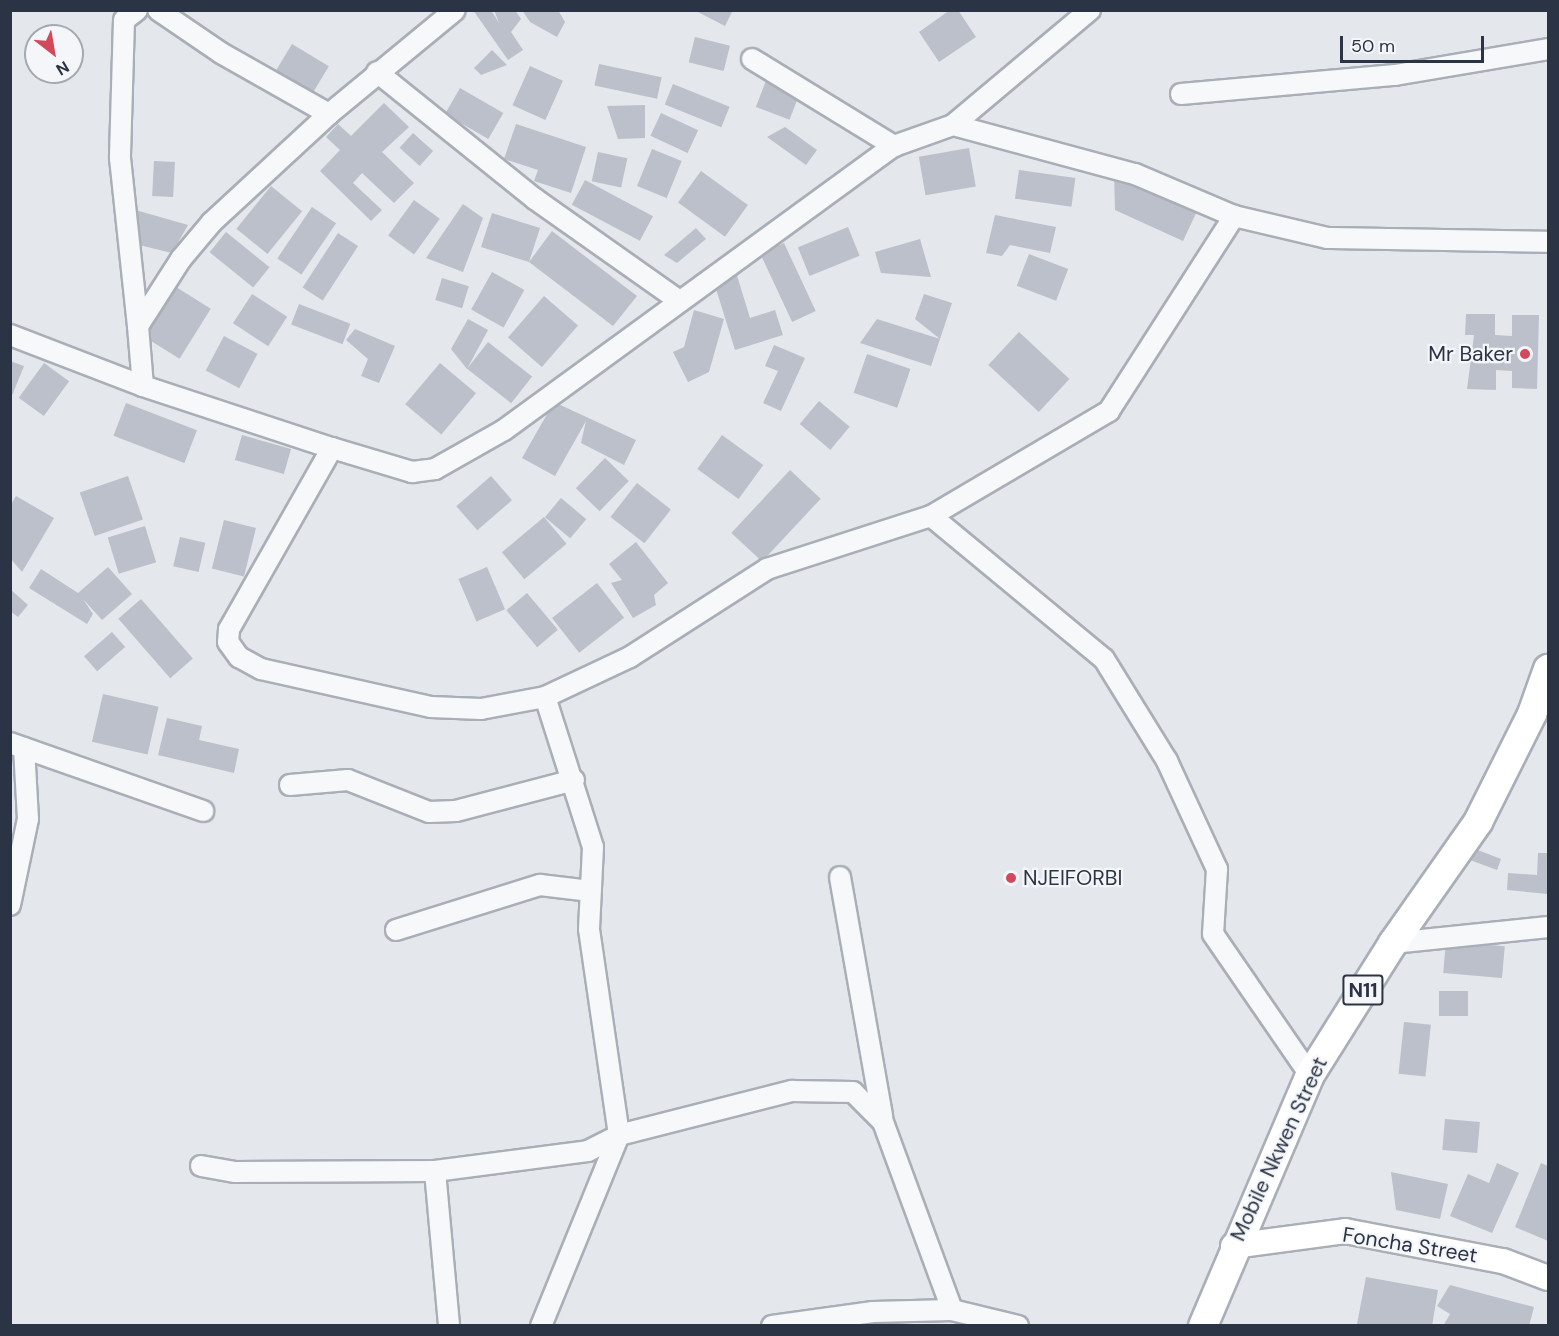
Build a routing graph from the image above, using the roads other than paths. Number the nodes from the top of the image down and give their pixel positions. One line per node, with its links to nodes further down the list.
1 (137, 10): 15 (street)
2 (158, 10): 9 (street)
3 (455, 10): 7 (street)
4 (1090, 10): 10 (street)
5 (1548, 49): 8 (street)
6 (752, 59): 11 (street)
7 (377, 72): 9 (street); 14 (street)
8 (1180, 94)
9 (329, 114): 15 (street)
10 (953, 125): 11 (street); 12 (street)
11 (894, 146): 14 (street)
12 (1234, 216): 13 (street); 19 (street)
13 (1548, 242)
14 (677, 299): 18 (street)
15 (138, 326): 17 (street)
16 (10, 334): 17 (street)
17 (143, 386): 18 (street)
18 (332, 448): 21 (street)
19 (931, 516): 21 (street); 32 (street)
20 (1548, 669): 31 (highway, Mobile Nkwen Street / N11)
21 (545, 697): 23 (street)
22 (17, 745): 25 (street); 28 (street)
23 (574, 780): 24 (street); 27 (street)
24 (290, 785)
25 (203, 811)
26 (840, 877): 33 (street)
27 (591, 891): 30 (street); 34 (street)
28 (10, 905)
29 (1548, 927): 31 (street)
30 (396, 930)
31 (1393, 943): 32 (highway, Mobile Nkwen Street / N11)
32 (1310, 1075): 37 (highway, Mobile Nkwen Street / N11)
33 (883, 1122): 34 (street); 39 (street)
34 (619, 1135): 36 (street); 41 (street)
35 (201, 1166): 36 (street)
36 (435, 1171): 40 (street)
37 (1233, 1246): 38 (main road, Foncha Street); 44 (highway, Mobile Nkwen Street / N11)
38 (1548, 1278)
39 (952, 1310): 42 (street); 43 (street)
40 (449, 1326)
41 (541, 1326)
42 (772, 1326)
43 (1018, 1326)
44 (1203, 1326)

